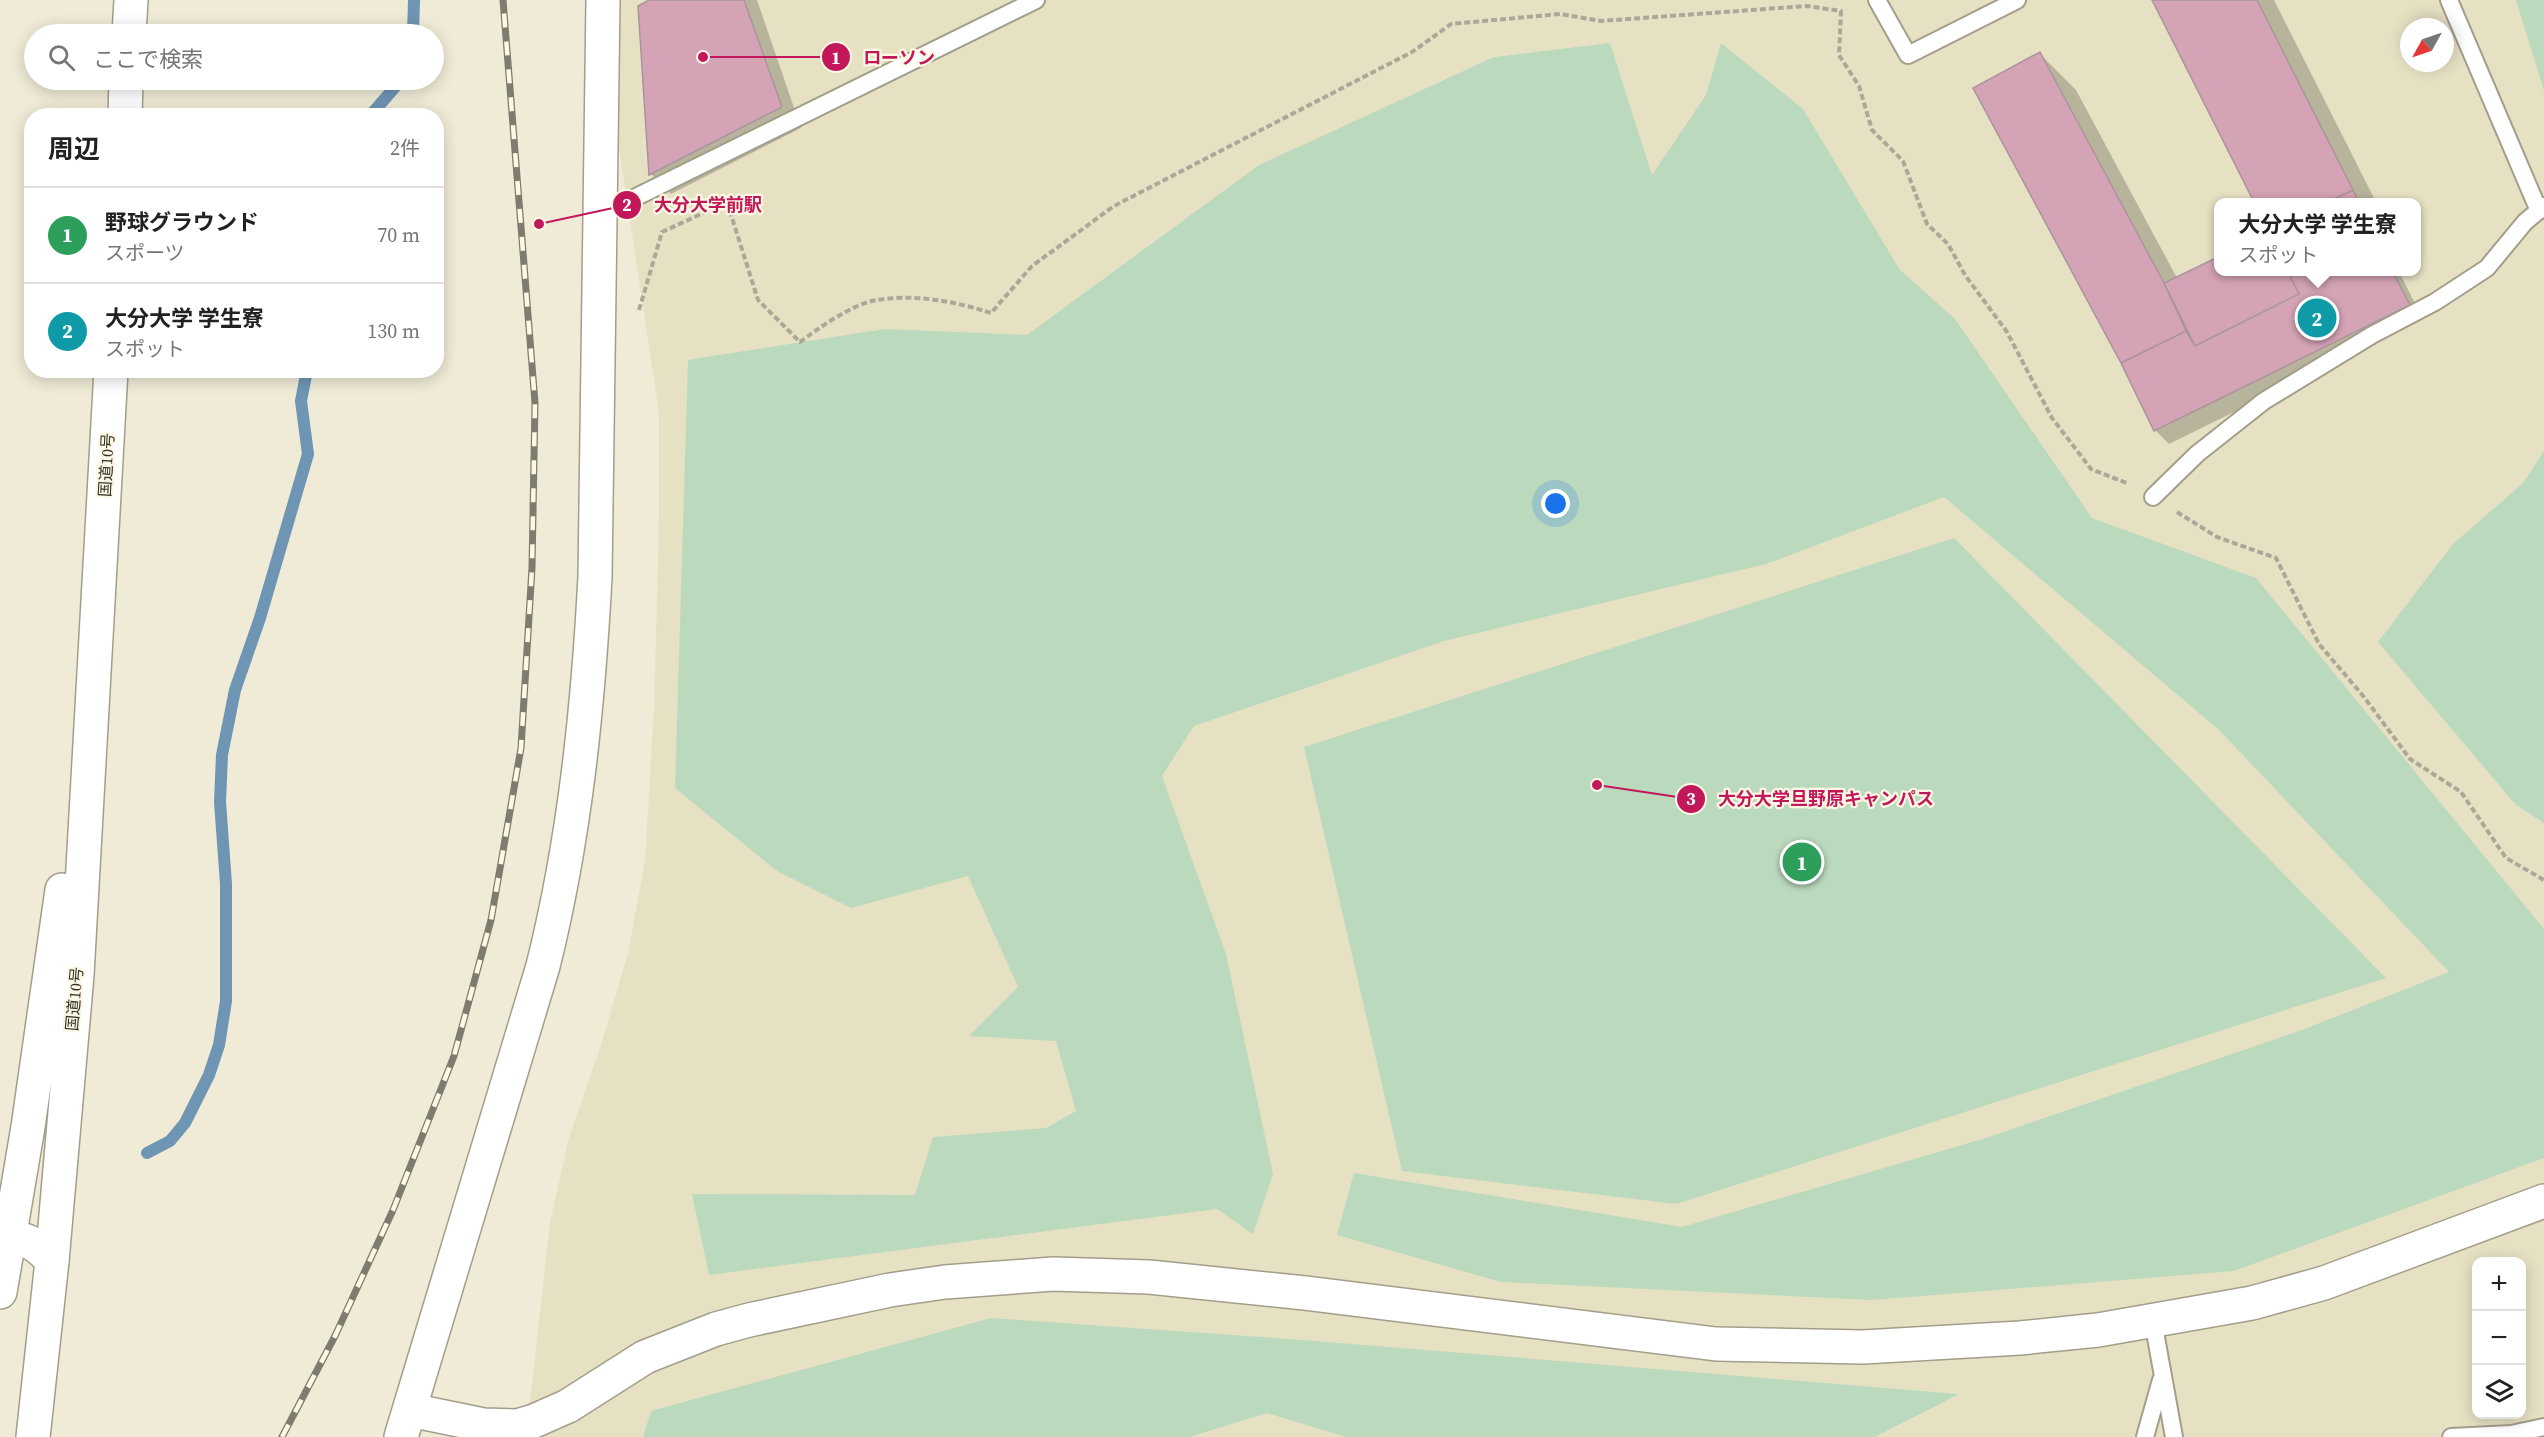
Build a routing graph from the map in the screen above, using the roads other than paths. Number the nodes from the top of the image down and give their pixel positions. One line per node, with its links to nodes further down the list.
1 (131, 0): 7 (main road)
2 (603, 0): 21 (main road)
3 (1036, 0): 10 (lane)
4 (1877, 0): 5 (lane)
5 (2017, 0)
6 (2449, 0): 11 (lane)
7 (130, 24)
8 (125, 90): 9 (main road)
9 (124, 108)
10 (626, 202)
11 (2541, 208): 13 (lane)
12 (111, 378): 14 (main road, 国道10号)
13 (2153, 497)
14 (101, 560): 16 (main road, 国道10号); 17 (main road, 国道10号)
15 (2544, 1201): 19 (main road)
16 (4, 1238): 17 (main road); 18 (main road, 国道10号)
17 (52, 1261): 24 (main road, 国道10号)
18 (0, 1292)
19 (2152, 1321): 20 (lane); 23 (main road)
20 (2162, 1375): 25 (lane); 26 (lane)
21 (406, 1424): 23 (main road)
22 (2544, 1427): 27 (lane)
23 (502, 1431)
24 (33, 1437)
25 (2145, 1437)
26 (2174, 1437)
27 (2451, 1437)

